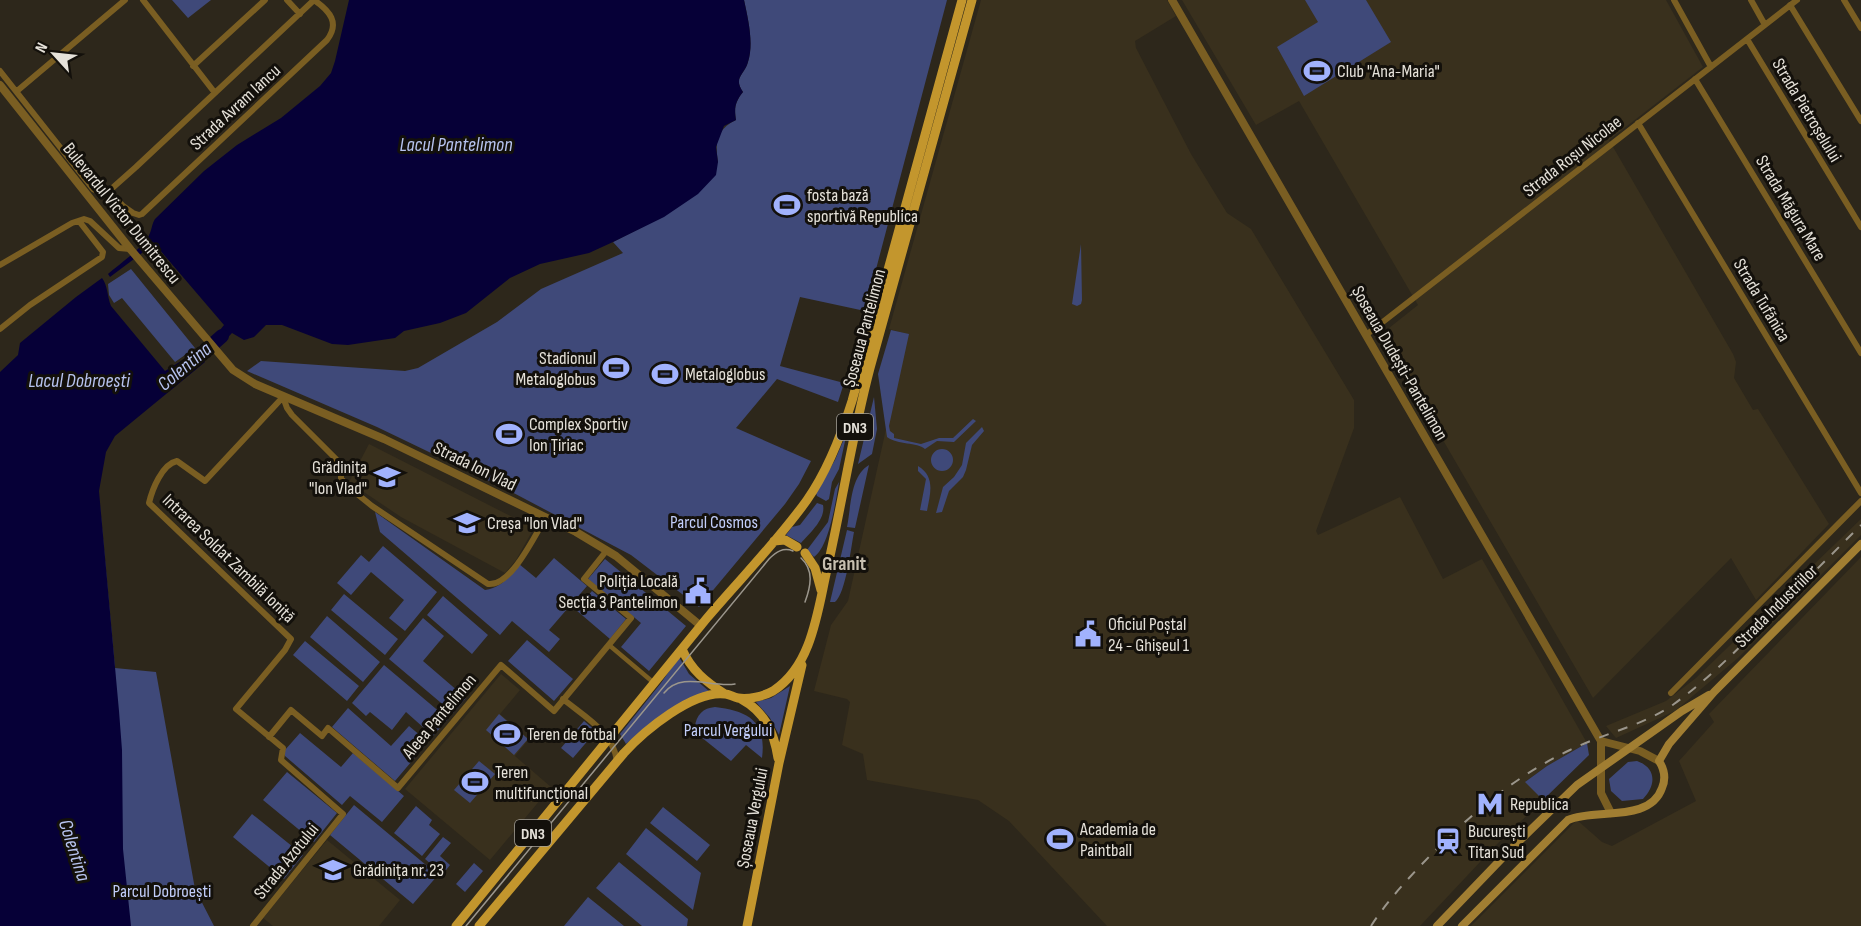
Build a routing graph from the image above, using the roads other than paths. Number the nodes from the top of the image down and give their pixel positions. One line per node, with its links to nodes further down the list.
1 (125, 0): 23 (street)
2 (143, 0): 18 (street, Strada Avram Iancu)
3 (265, 0): 18 (street)
4 (287, 0): 14 (street)
5 (314, 0): 14 (street, Strada Avram Iancu); 27 (street, Strada Avram Iancu)
6 (962, 0): 40 (main road, Șoseaua Pantelimon / DN3)
7 (972, 0): 45 (main road, Șoseaua Pantelimon / DN3)
8 (1172, 0): 33 (street, Șoseaua Dudești-Pantelimon)
9 (1674, 0): 19 (street)
10 (1751, 0): 15 (street)
11 (1797, 0): 13 (street, Strada Roșu Nicolae)
12 (1844, 0): 16 (street)
13 (1790, 5): 15 (street, Strada Roșu Nicolae); 25 (street)
14 (300, 14): 24 (street, Strada Avram Iancu)
15 (1765, 25): 17 (street, Strada Roșu Nicolae)
16 (1861, 28)
17 (1747, 39): 19 (street, Strada Roșu Nicolae); 29 (street, Strada Pietroșelului)
18 (194, 66): 24 (street, Strada Avram Iancu)
19 (1711, 67): 21 (street, Strada Roșu Nicolae)
20 (0, 71): 23 (street, Strada Avram Iancu)
21 (1695, 79): 26 (street, Strada Roșu Nicolae); 34 (street, Strada Măgura Mare)
22 (0, 85): 30 (street, Bulevardul Victor Dumitrescu)
23 (17, 92): 27 (street, Strada Avram Iancu)
24 (215, 93): 27 (street, Strada Avram Iancu)
25 (1861, 122)
26 (1638, 123): 33 (street, Strada Roșu Nicolae); 37 (street, Strada Tufănica)
27 (110, 191)
28 (79, 220): 30 (street); 31 (street); 32 (street)
29 (1861, 227)
30 (131, 250): 35 (street, Bulevardul Victor Dumitrescu)
31 (0, 265)
32 (0, 329)
33 (1366, 335): 58 (street, Șoseaua Dudești-Pantelimon)
34 (1861, 353)
35 (222, 359): 36 (street, Strada Ion Vlad)
36 (283, 397): 39 (street, Strada Ion Vlad); 39 (street); 56 (street, Intrarea Soldat Zambilă Ioniță)
37 (1861, 493)
38 (1861, 501): 52 (street)
39 (546, 517): 43 (street, Strada Ion Vlad)
40 (774, 541): 42 (main road); 46 (main road, Șoseaua Pantelimon / DN3)
41 (1861, 544): 51 (main road, Strada Industriilor)
42 (797, 547)
43 (607, 550): 46 (street, Strada Ion Vlad); 47 (street)
44 (805, 553): 45 (main road)
45 (821, 596): 48 (main road, Șoseaua Pantelimon / DN3)
46 (701, 626): 49 (main road, Șoseaua Pantelimon / DN3)
47 (609, 645): 50 (street); 54 (street)
48 (808, 646): 55 (main road, Șoseaua Pantelimon / DN3); 62 (main road, Șoseaua Vergului)
49 (682, 649): 50 (main road, Șoseaua Pantelimon / DN3); 53 (main road)
50 (654, 683): 57 (main road, Șoseaua Pantelimon / DN3)
51 (1714, 692): 59 (main road, Strada Industriilor); 61 (main road, Strada Industriilor)
52 (1671, 693)
53 (725, 694): 55 (main road); 60 (main road, DN3)
54 (563, 699): 56 (street, Aleea Pantelimon); 57 (street)
55 (740, 699): 62 (main road)
56 (269, 737): 65 (street, Strada Azotului)
57 (609, 739): 60 (street); 66 (main road, Șoseaua Pantelimon / DN3)
58 (1601, 741): 59 (street); 63 (street)
59 (1628, 748): 61 (street); 63 (main road, Strada Industriilor)
60 (617, 761): 67 (main road, DN3)
61 (1659, 761): 64 (main road)
62 (779, 764): 68 (main road, Șoseaua Vergului)
63 (1600, 768): 64 (street); 69 (main road, Strada Industriilor)
64 (1611, 813): 70 (main road)
65 (254, 926)
66 (456, 926)
67 (479, 926)
68 (747, 926)
69 (1437, 926)
70 (1462, 926)

